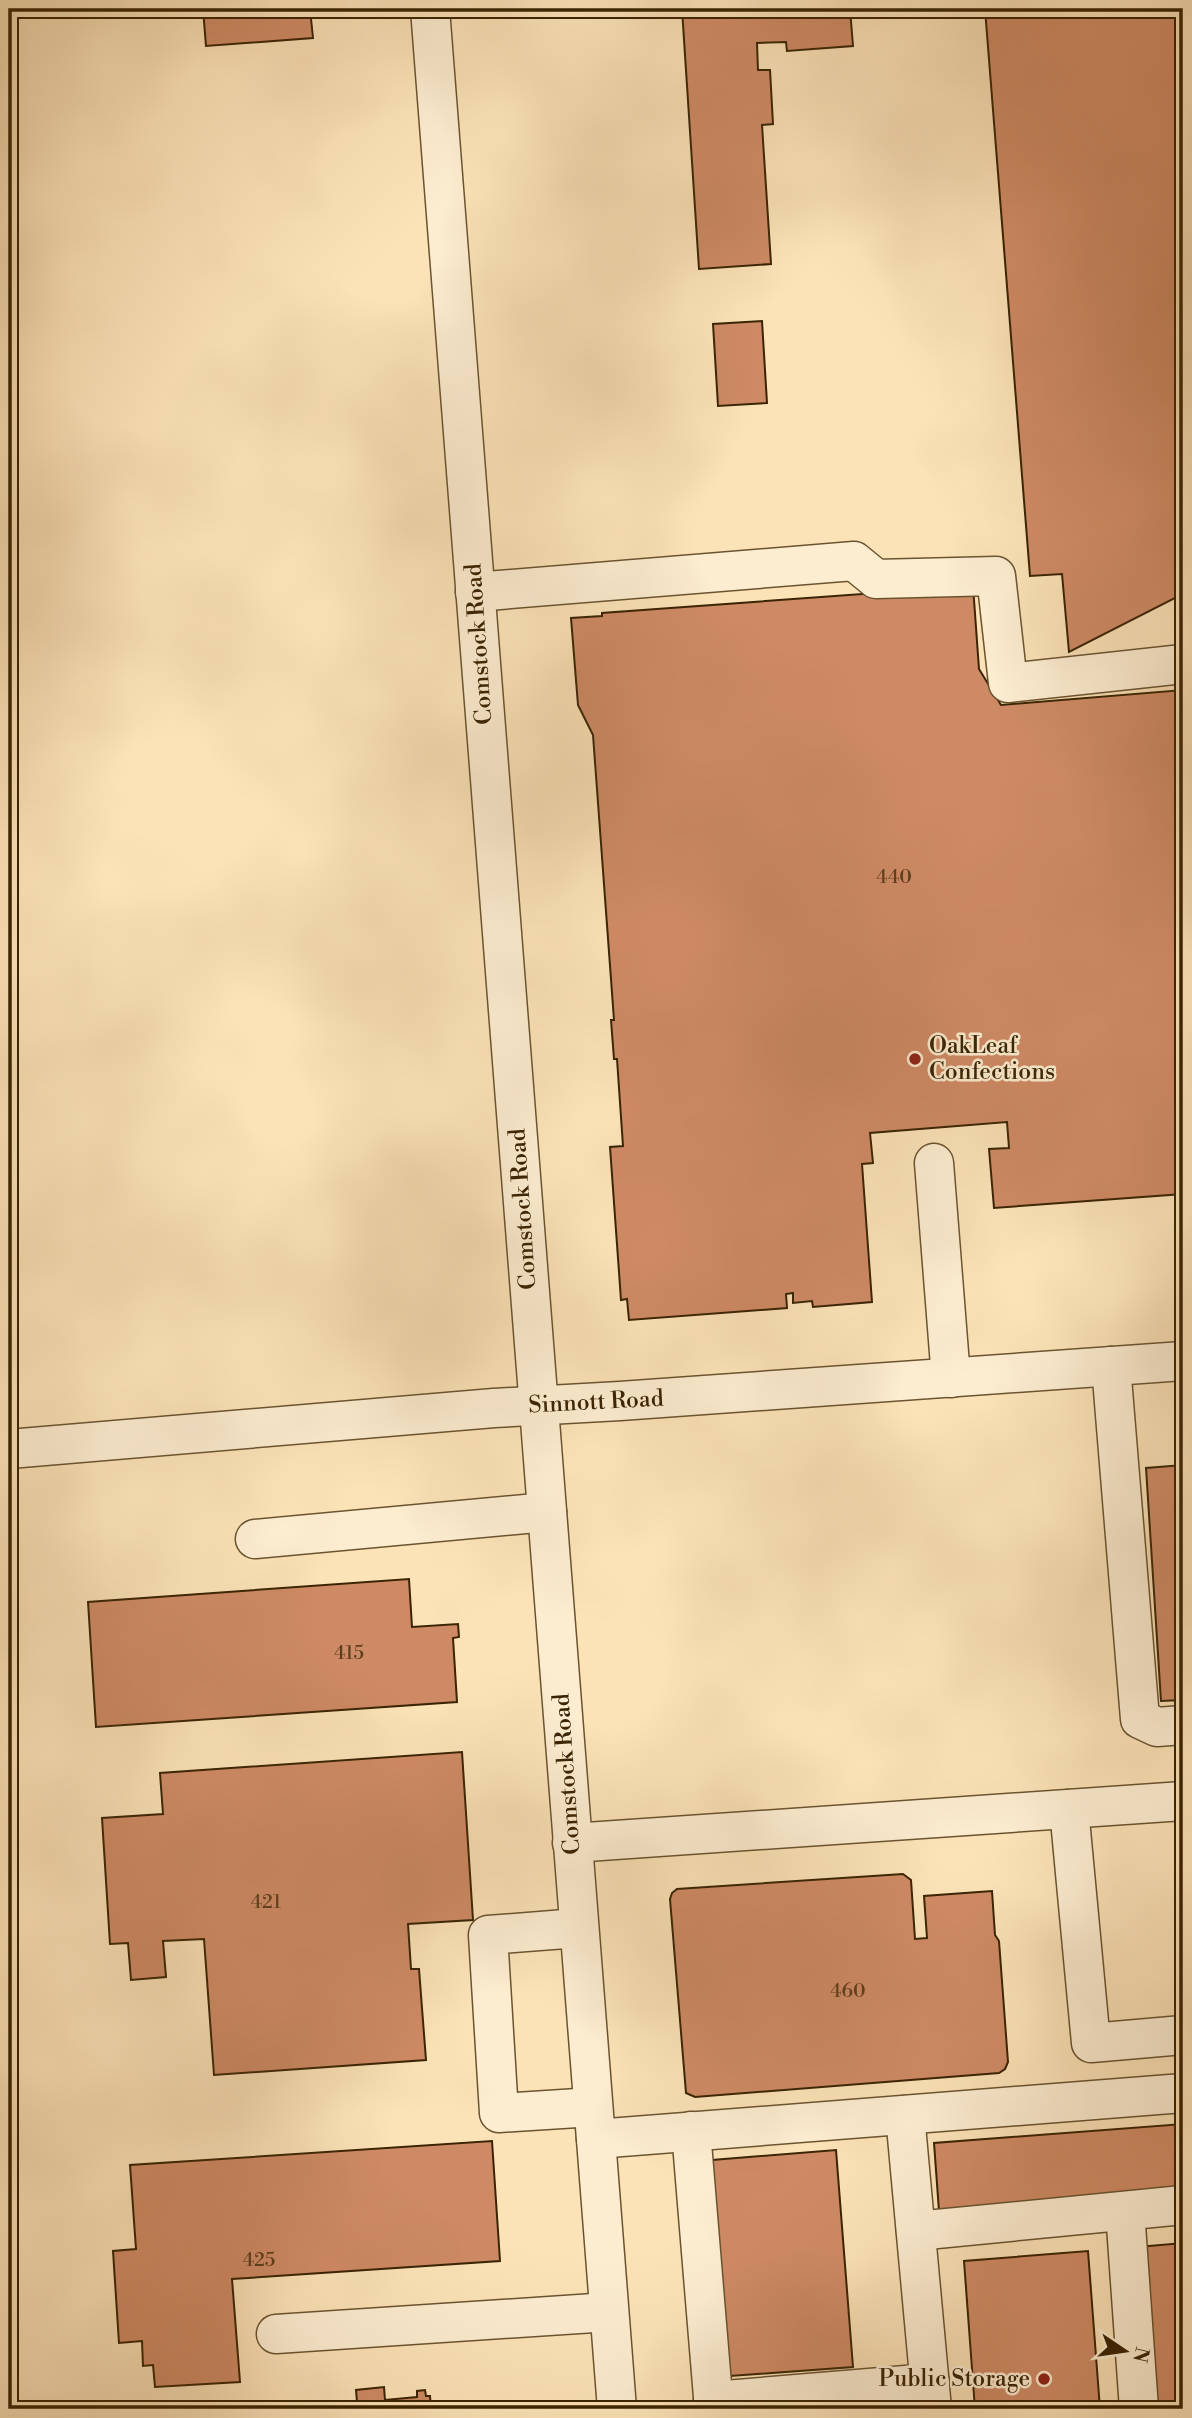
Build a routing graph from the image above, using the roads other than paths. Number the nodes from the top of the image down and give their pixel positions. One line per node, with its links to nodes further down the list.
1 (430, 9): 2 (street, Comstock Road)
2 (475, 592): 3 (street); 8 (street, Comstock Road)
3 (1183, 664)
4 (934, 1163): 7 (street)
5 (1183, 1361): 6 (street, Sinnott Road)
6 (1111, 1366): 7 (street, Sinnott Road); 12 (street)
7 (951, 1378): 8 (street, Sinnott Road)
8 (538, 1404): 9 (street, Sinnott Road); 10 (street, Comstock Road)
9 (9, 1449)
10 (547, 1512): 11 (street); 15 (street, Comstock Road)
11 (255, 1539)
12 (1183, 1725)
13 (1183, 1801): 14 (street)
14 (1069, 1809): 15 (street); 17 (street)
15 (572, 1843): 16 (street, Comstock Road)
16 (578, 1928): 20 (street, Comstock Road); 20 (street)
17 (1183, 2035)
18 (1183, 2093): 19 (street)
19 (905, 2115): 21 (street); 24 (street)
20 (594, 2123): 21 (street); 25 (street, Comstock Road)
21 (691, 2131): 28 (street)
22 (1183, 2206): 23 (street)
23 (1125, 2211): 24 (street); 30 (street)
24 (916, 2231): 27 (street)
25 (609, 2312): 26 (street); 29 (street, Comstock Road)
26 (276, 2334)
27 (931, 2396): 28 (street)
28 (713, 2405)
29 (617, 2409)
30 (1139, 2409)

